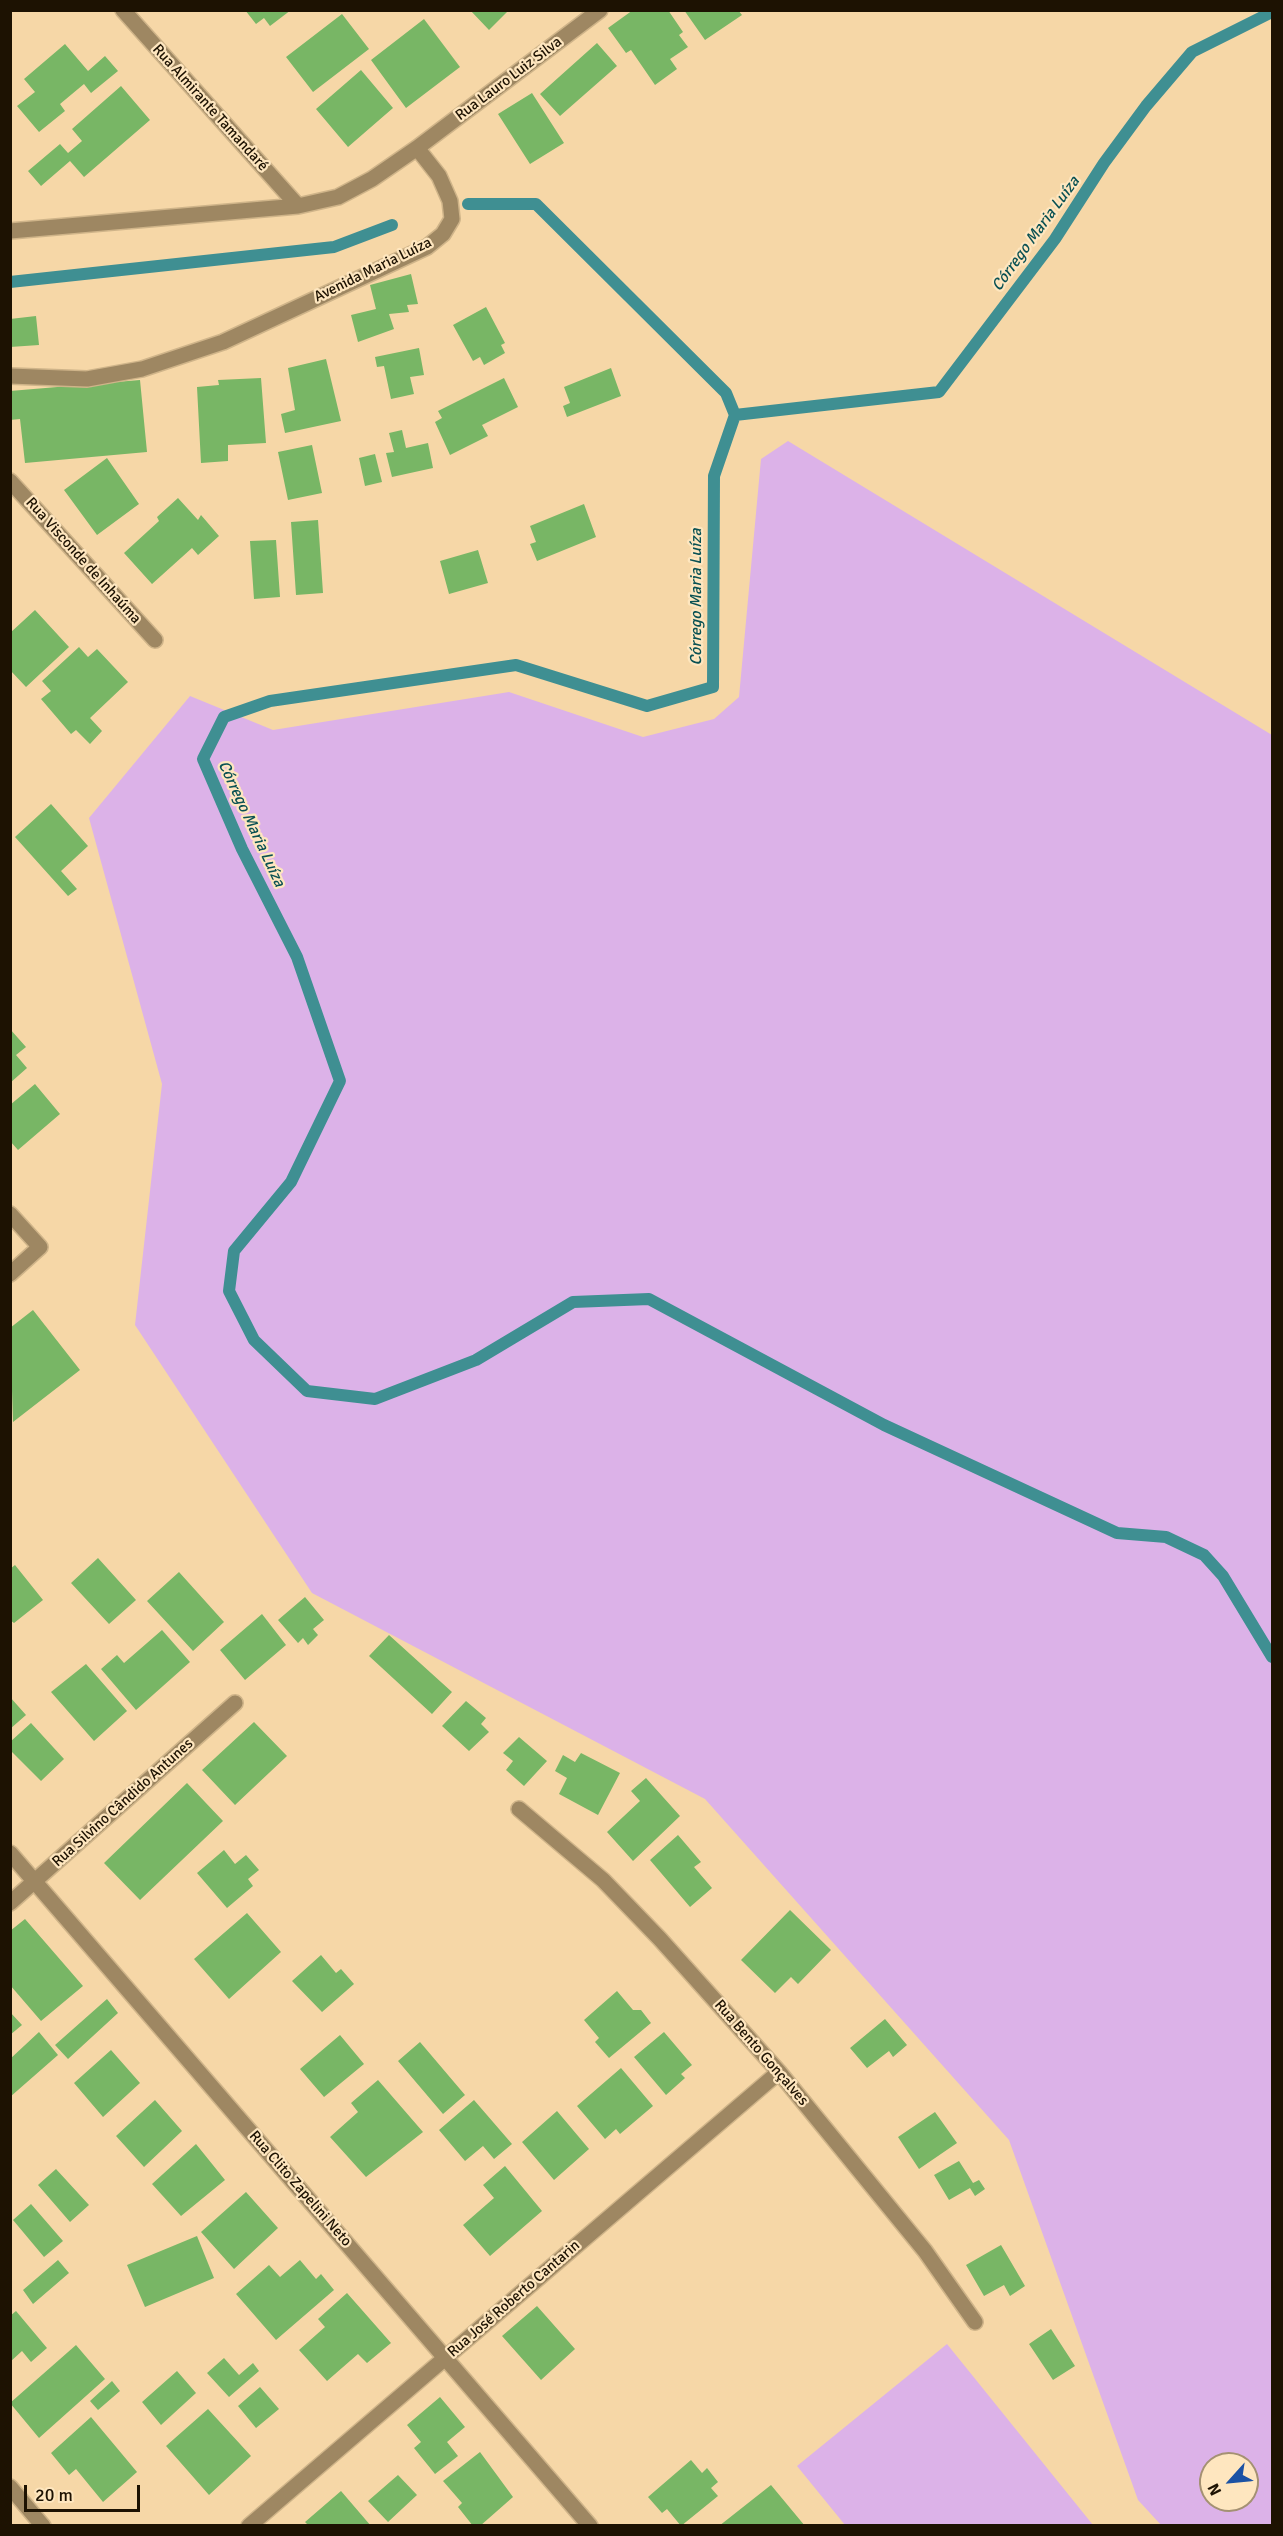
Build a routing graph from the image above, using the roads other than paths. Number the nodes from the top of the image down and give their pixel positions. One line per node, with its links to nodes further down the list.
1 (123, 10): 4 (street, Rua Almirante Tamandaré)
2 (600, 10): 3 (street, Rua Lauro Luiz Silva)
3 (417, 148): 4 (street); 6 (street, Avenida Maria Luíza)
4 (298, 206): 5 (street)
5 (10, 231)
6 (10, 376)
7 (10, 481): 8 (street, Rua Visconde de Inhaúma)
8 (155, 640)
9 (10, 1214): 10 (street)
10 (10, 1274)
11 (235, 1703): 14 (street, Rua Silvino Cândido Antunes)
12 (519, 1809): 16 (street, Rua Bento Gonçalves)
13 (10, 1853): 14 (street, Rua Clito Zapelini Neto)
14 (35, 1881): 15 (street, Rua Silvino Cândido Antunes); 18 (street, Rua Clito Zapelini Neto)
15 (10, 1903)
16 (779, 2072): 17 (street, Rua Bento Gonçalves); 18 (street, Rua José Roberto Cantarin)
17 (975, 2322)
18 (445, 2357): 21 (street, Rua José Roberto Cantarin); 22 (street, Rua Clito Zapelini Neto)
19 (10, 2487): 20 (street)
20 (43, 2526)
21 (249, 2526)
22 (590, 2526)

